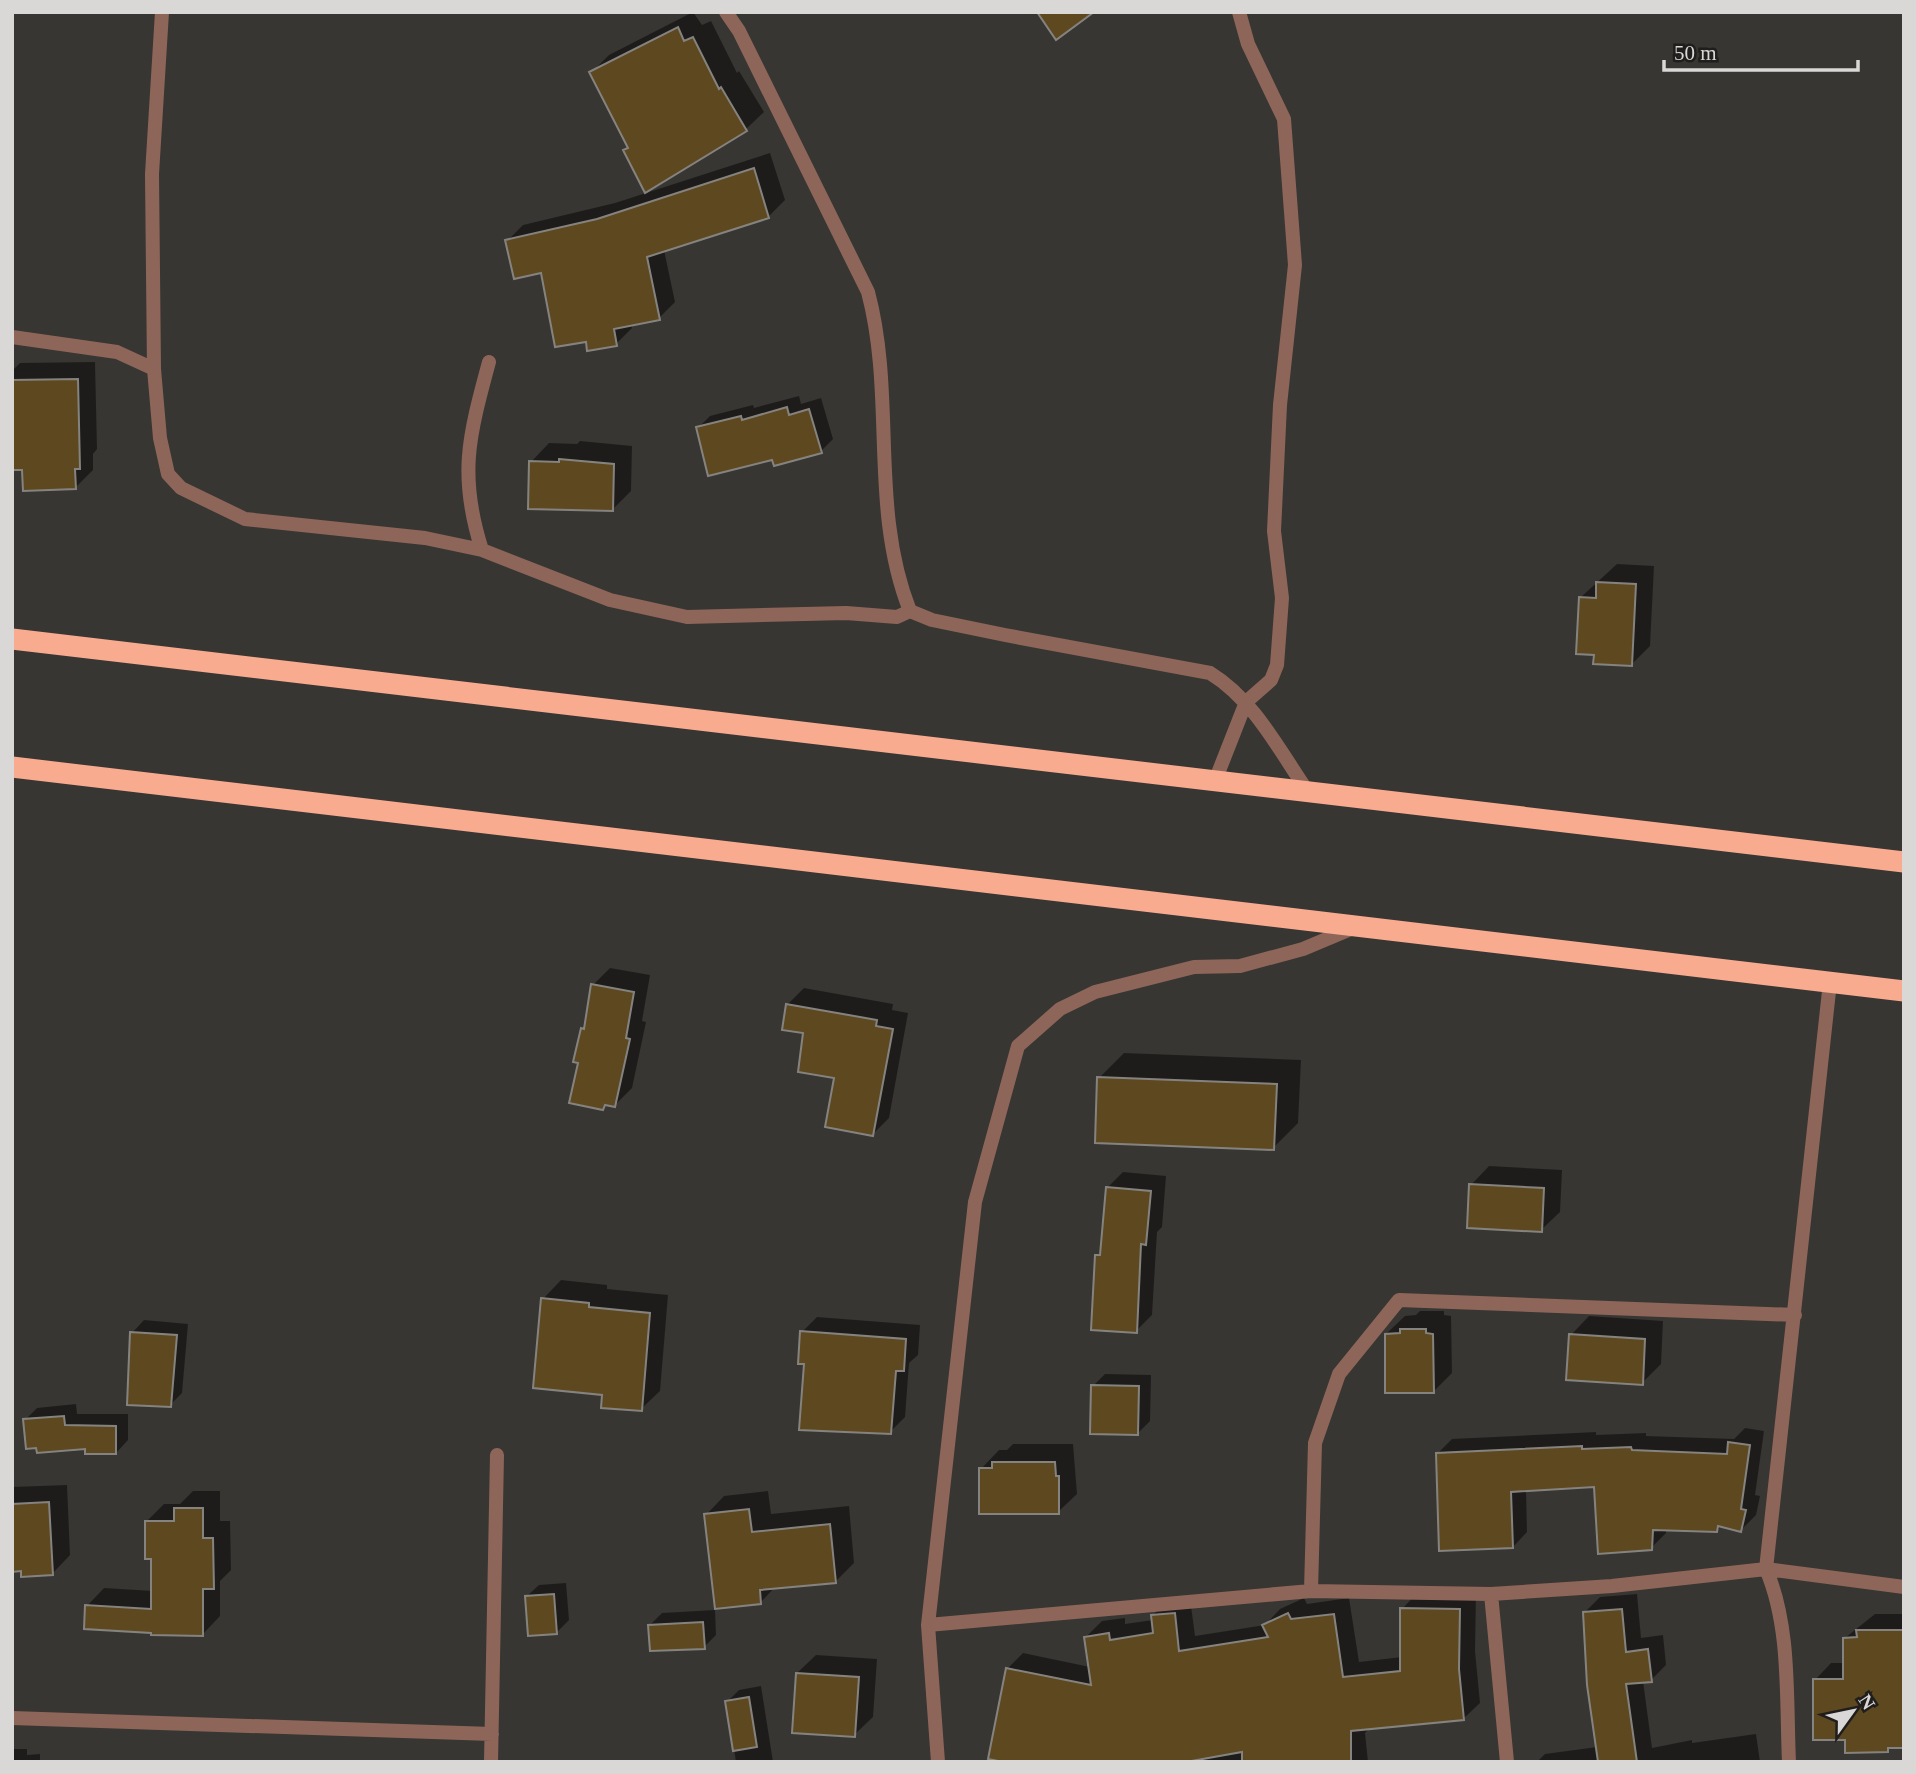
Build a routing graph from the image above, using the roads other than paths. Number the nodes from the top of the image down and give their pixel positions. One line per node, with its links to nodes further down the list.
1 (162, 12): 6 (street)
2 (726, 12): 8 (street)
3 (1239, 12): 10 (street)
4 (12, 337): 6 (street)
5 (489, 362): 7 (street)
6 (154, 369): 7 (street)
7 (482, 551): 8 (street)
8 (910, 611): 10 (street)
9 (12, 639): 12 (highway)
10 (1246, 702): 12 (street); 13 (street)
11 (12, 767): 15 (highway)
12 (1215, 781): 13 (highway)
13 (1308, 792): 14 (highway)
14 (1904, 862)
15 (1359, 926): 16 (highway); 24 (street)
16 (1830, 982): 17 (highway); 18 (street)
17 (1904, 991)
18 (1795, 1315): 20 (street); 22 (street)
19 (497, 1455): 26 (street)
20 (1766, 1569): 21 (street); 23 (street); 30 (street)
21 (1904, 1587)
22 (1311, 1591): 23 (street); 24 (street)
23 (1492, 1594): 29 (street)
24 (928, 1625): 28 (street)
25 (12, 1718): 26 (street)
26 (492, 1734): 27 (street)
27 (491, 1762)
28 (938, 1762)
29 (1507, 1762)
30 (1789, 1762)

